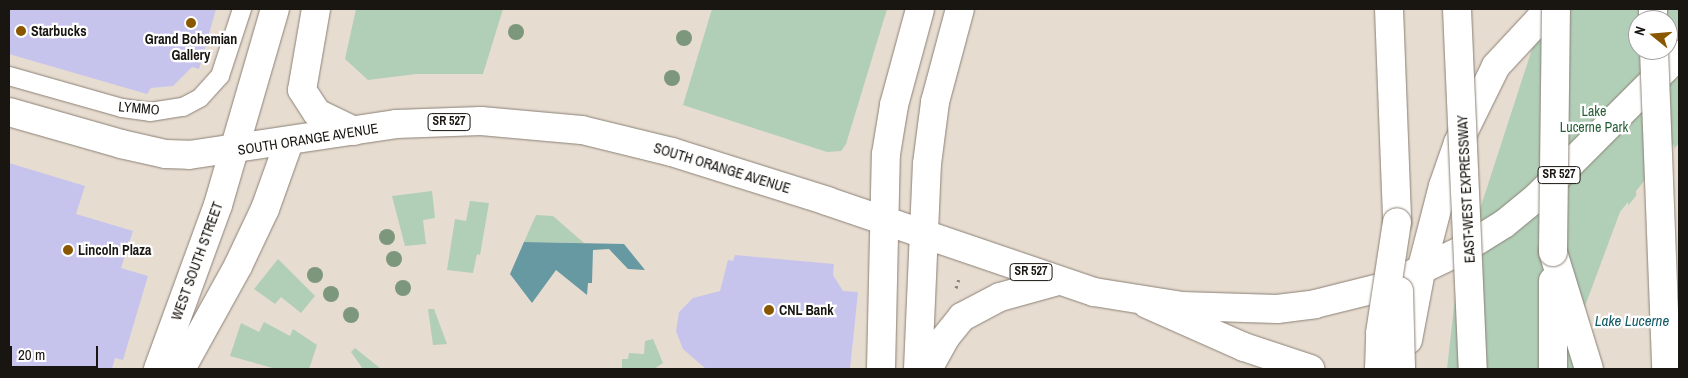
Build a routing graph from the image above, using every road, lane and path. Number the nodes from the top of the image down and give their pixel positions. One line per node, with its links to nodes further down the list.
1 (242, 9): 12 (lane, LYMMO)
2 (274, 9): 16 (main road, WEST SOUTH STREET)
3 (316, 9): 14 (main road)
4 (920, 9): 17 (main road)
5 (960, 9): 19 (main road)
6 (1389, 9): 18 (main road)
7 (1457, 9): 33 (main road, EAST-WEST EXPRESSWAY, bridge)
8 (1549, 9): 21 (main road)
9 (1556, 9): 20 (main road, bridge)
10 (1679, 55): 21 (main road, SOUTH ORANGE AVENUE / SR 527)
11 (1654, 60): 36 (main road, bridge)
12 (9, 76)
13 (9, 112): 16 (main road, SOUTH ORANGE AVENUE / SR 527)
14 (354, 131): 15 (main road, SOUTH ORANGE AVENUE / SR 527); 17 (main road, SOUTH ORANGE AVENUE / SR 527)
15 (289, 142): 16 (main road, SOUTH ORANGE AVENUE / SR 527); 25 (main road)
16 (233, 151): 24 (main road, WEST SOUTH STREET)
17 (884, 220): 19 (main road, SOUTH ORANGE AVENUE / SR 527); 26 (main road)
18 (1397, 222): 30 (main road, bridge); 31 (main road, bridge)
19 (923, 234): 22 (main road, SOUTH ORANGE AVENUE / SR 527); 27 (main road)
20 (1553, 252): 34 (main road); 35 (main road)
21 (1421, 271): 23 (main road, SOUTH ORANGE AVENUE / SR 527); 32 (main road)
22 (1058, 281): 23 (main road, SOUTH ORANGE AVENUE / SR 527); 28 (main road)
23 (1141, 302): 29 (main road)
24 (158, 369)
25 (181, 369)
26 (881, 369)
27 (918, 369)
28 (928, 369)
29 (1310, 369)
30 (1379, 369)
31 (1401, 369)
32 (1405, 369)
33 (1474, 369)
34 (1553, 369)
35 (1589, 369)
36 (1666, 369)

